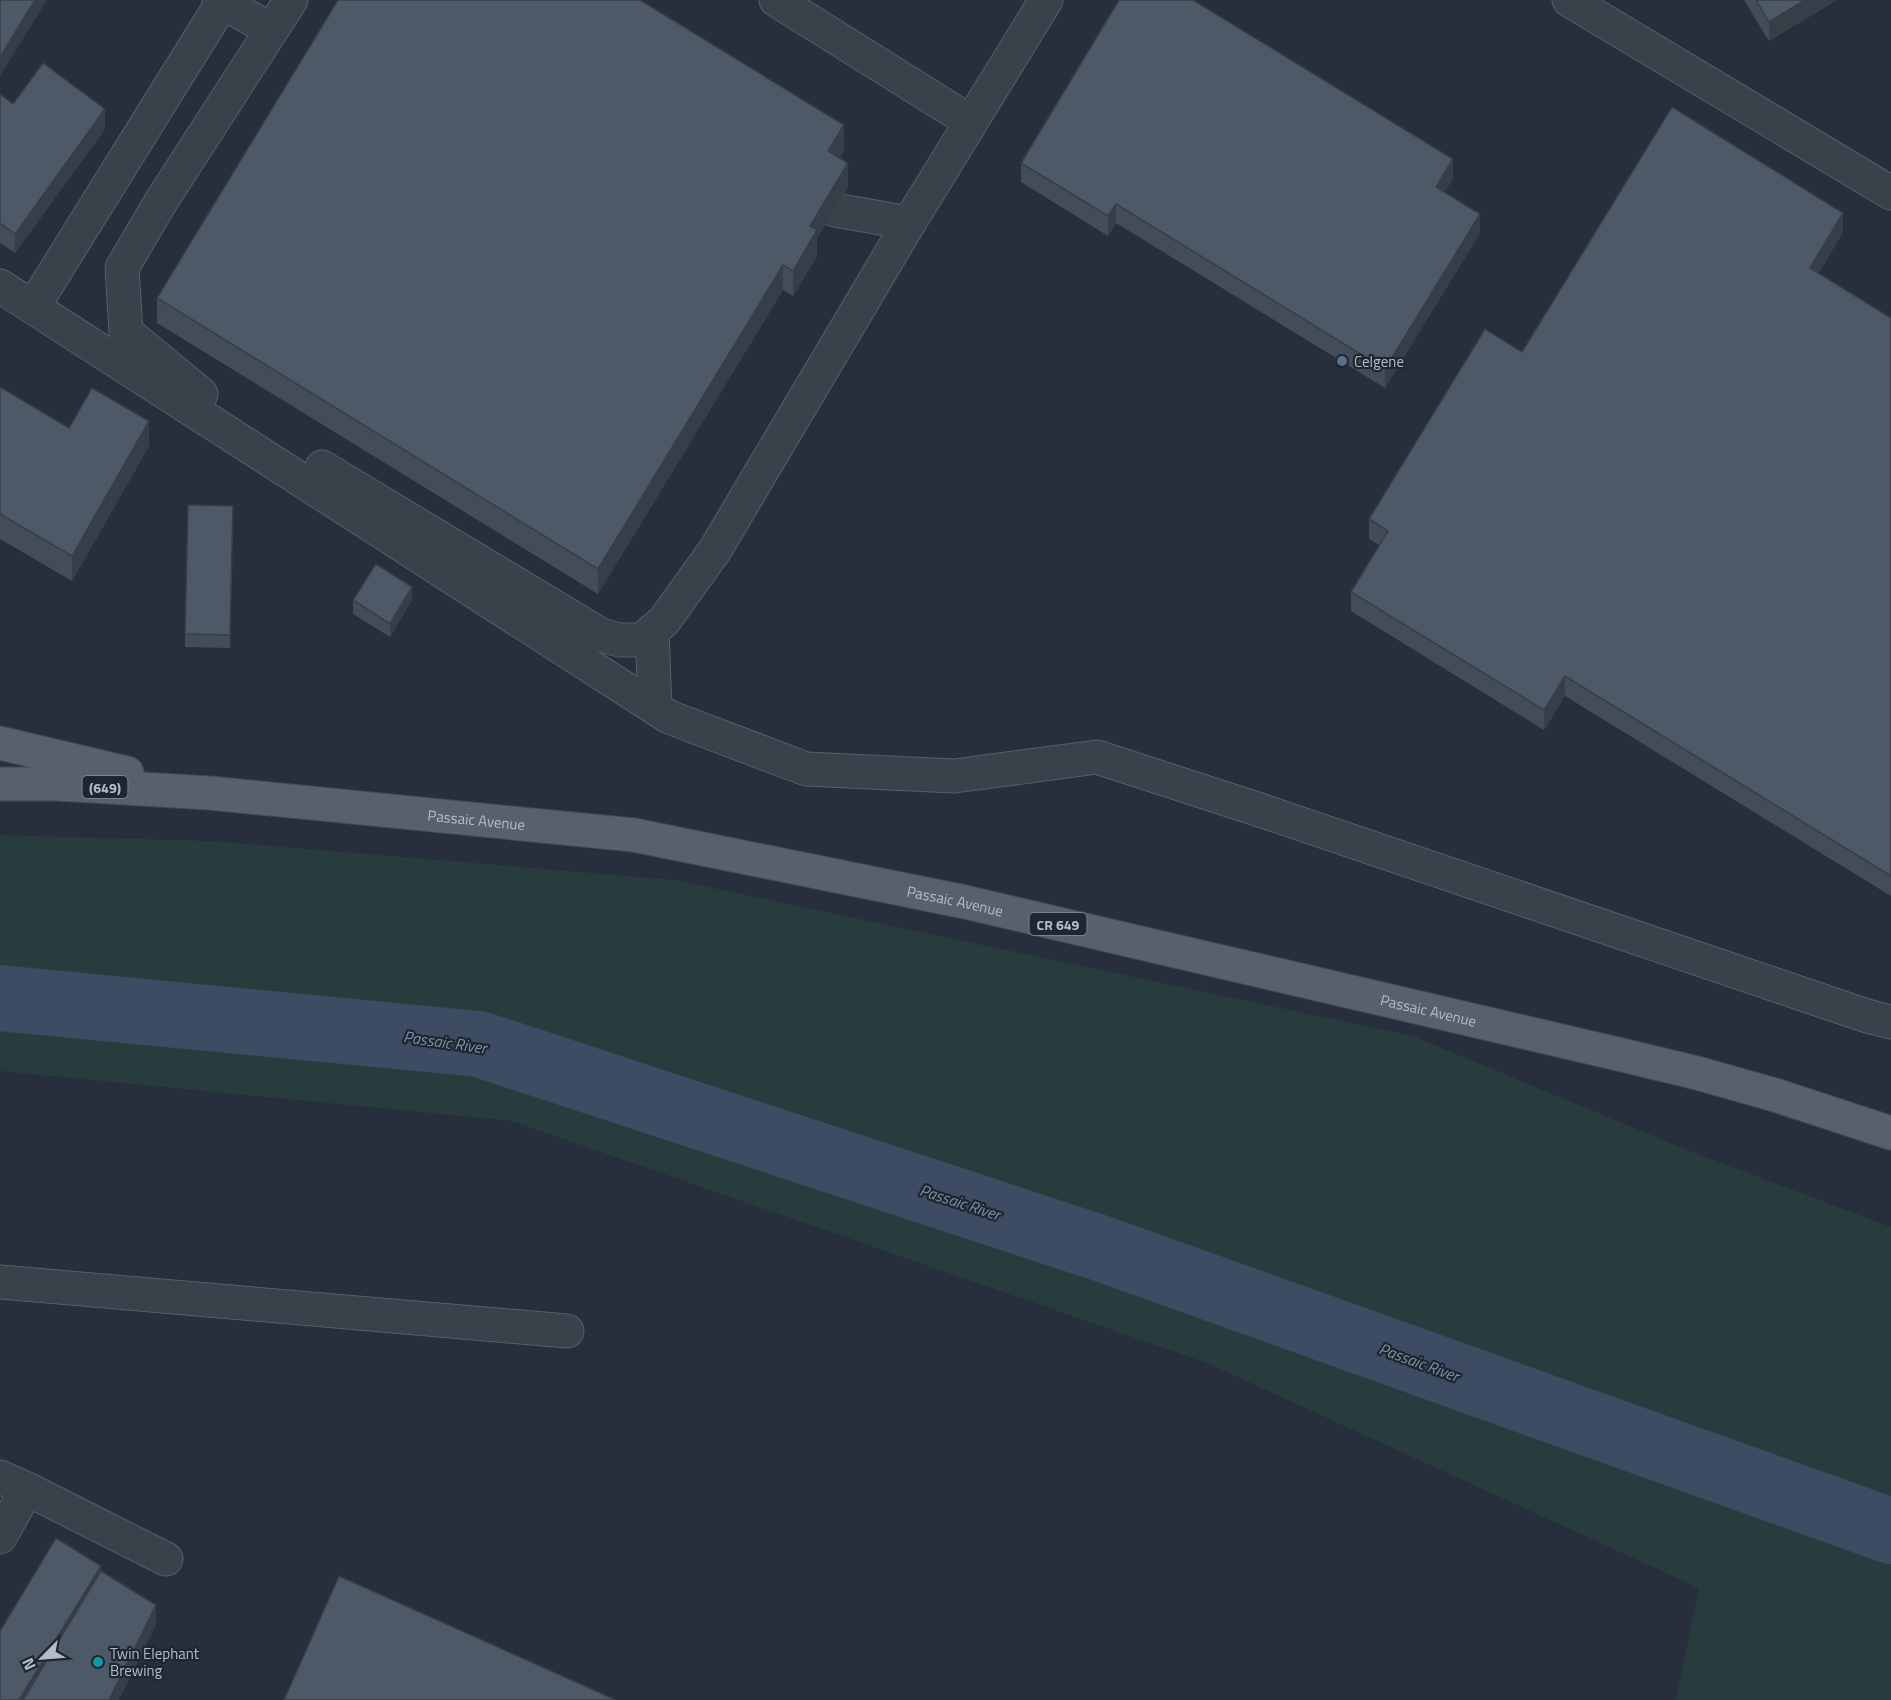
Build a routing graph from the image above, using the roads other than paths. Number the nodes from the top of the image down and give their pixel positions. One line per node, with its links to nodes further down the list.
1 (291, 0): 6 (lane)
2 (776, 0): 7 (lane)
3 (1046, 0): 7 (lane)
4 (1569, 0): 8 (lane)
5 (220, 1): 6 (lane); 12 (lane)
6 (271, 30): 13 (lane)
7 (971, 122): 10 (lane)
8 (1891, 193)
9 (835, 210): 10 (lane)
10 (909, 223): 13 (lane)
11 (0, 286): 12 (lane)
12 (33, 307): 14 (lane)
13 (652, 631): 14 (lane)
14 (655, 708): 18 (lane)
15 (0, 742): 17 (main road)
16 (0, 784): 17 (main road, Passaic Avenue / (649))
17 (209, 793): 19 (main road, Passaic Avenue / CR 649)
18 (1891, 1022)
19 (1891, 1133)
20 (0, 1282): 21 (lane)
21 (567, 1331)
22 (14, 1483): 23 (lane); 24 (lane)
23 (0, 1537)
24 (166, 1558)

